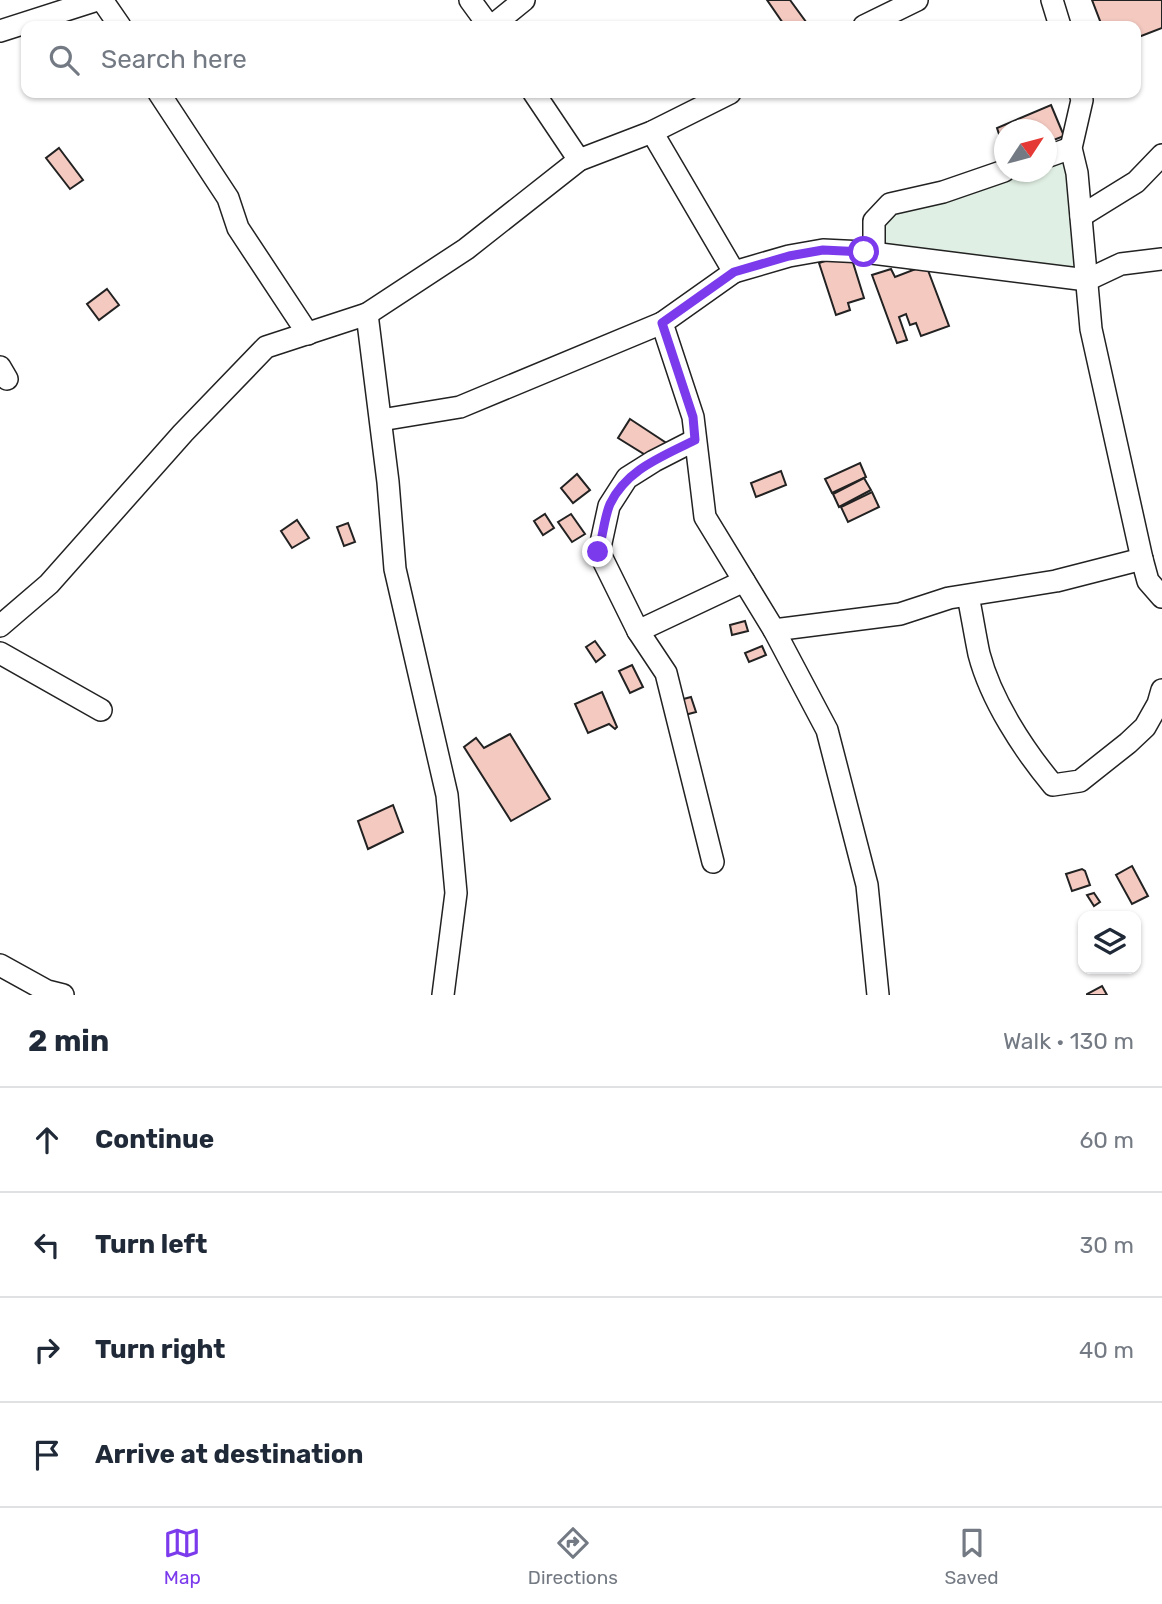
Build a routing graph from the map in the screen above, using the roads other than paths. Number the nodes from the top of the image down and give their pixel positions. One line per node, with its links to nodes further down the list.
1 (100, 0): 6 (street); 7 (street)
2 (470, 0): 8 (street)
3 (524, 0): 9 (street)
4 (917, 0): 10 (street)
5 (1052, 0): 11 (street)
6 (32, 21)
7 (116, 21)
8 (486, 21)
9 (497, 21)
10 (874, 21)
11 (1058, 21)
12 (21, 24): 13 (street)
13 (0, 31)
14 (162, 98): 31 (street)
15 (537, 98): 22 (street)
16 (720, 98): 18 (street)
17 (1081, 98): 19 (street)
18 (652, 132): 22 (street); 27 (street)
19 (1072, 148): 20 (street); 24 (street)
20 (1057, 153)
21 (1162, 155): 24 (street)
22 (579, 160): 29 (street)
23 (994, 174): 25 (street)
24 (1081, 216): 28 (street)
25 (874, 253): 27 (street); 28 (street)
26 (1162, 260): 28 (street)
27 (734, 272): 30 (street)
28 (1087, 280): 34 (street)
29 (367, 314): 31 (street); 32 (street)
30 (662, 323): 32 (street); 33 (street)
31 (308, 334): 38 (street)
32 (381, 420): 47 (street)
33 (695, 440): 35 (street); 40 (street)
34 (1142, 559): 36 (street); 37 (street)
35 (744, 581): 39 (street); 40 (street)
36 (968, 596): 39 (street); 42 (street)
37 (1162, 597)
38 (0, 626)
39 (774, 630): 48 (street)
40 (638, 631): 44 (street)
41 (0, 653): 43 (street)
42 (1162, 690)
43 (101, 710)
44 (713, 862)
45 (0, 965): 46 (street)
46 (63, 995)
47 (443, 995)
48 (878, 995)

